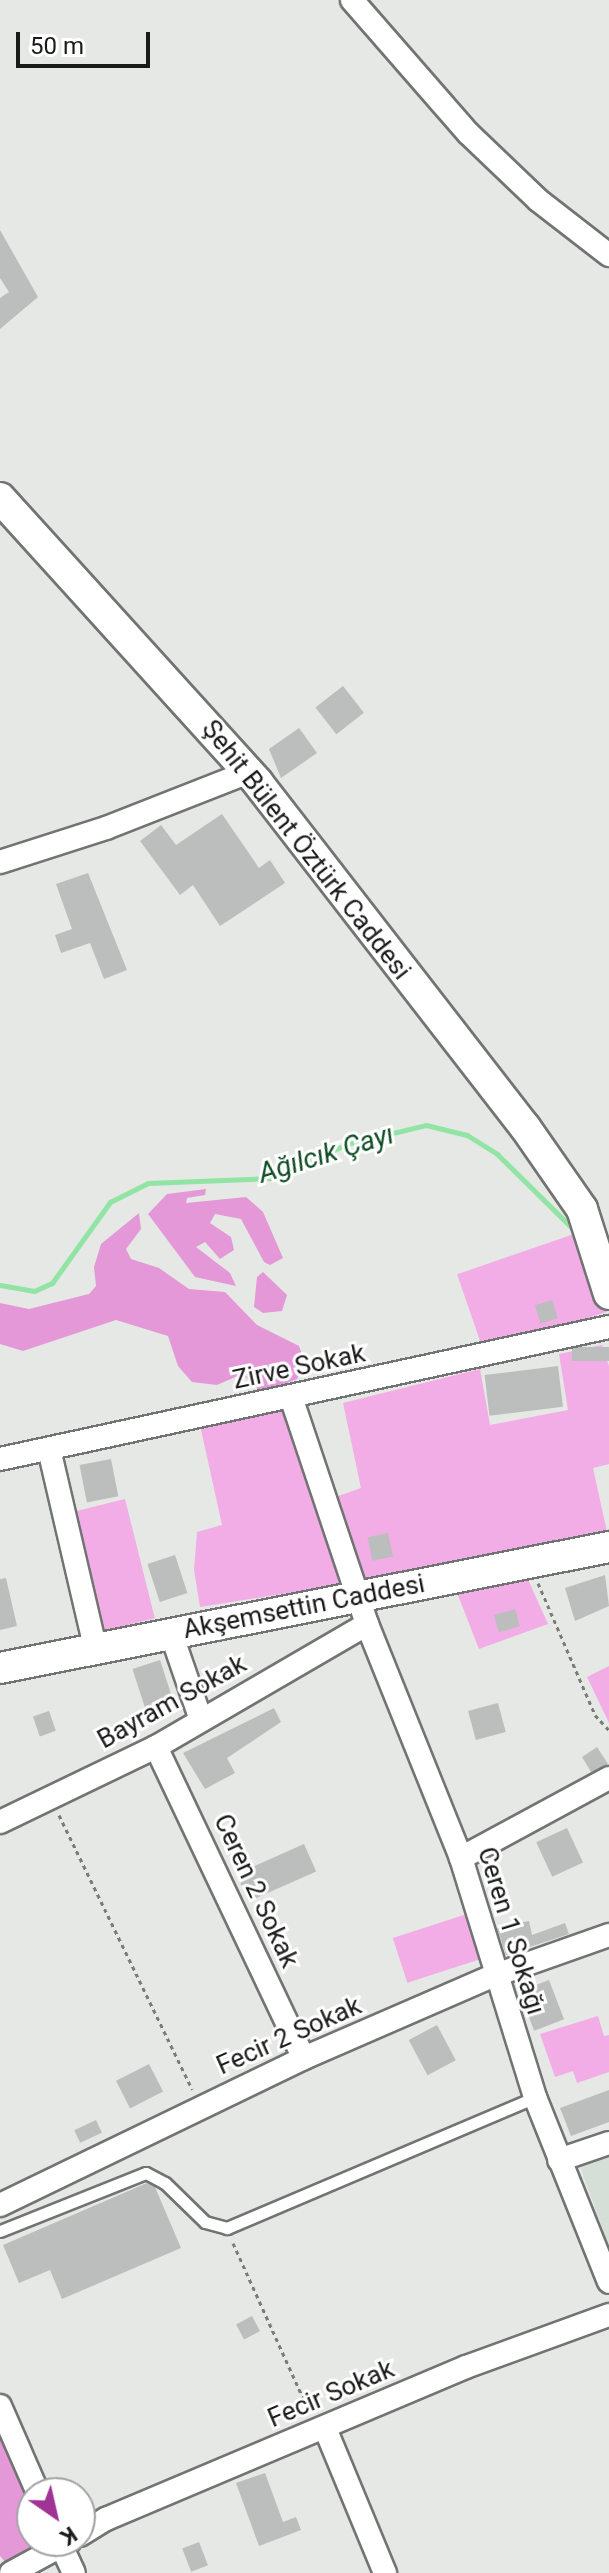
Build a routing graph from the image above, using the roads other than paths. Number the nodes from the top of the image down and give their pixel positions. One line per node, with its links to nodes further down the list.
1 (352, 0): 2 (street)
2 (609, 255)
3 (0, 498): 4 (street, Şehit Bülent Öztürk Caddesi)
4 (249, 772): 5 (street); 6 (street, Şehit Bülent Öztürk Caddesi)
5 (0, 862)
6 (606, 1284)
7 (609, 1327): 8 (street, Zirve Sokak)
8 (291, 1397): 9 (street, Zirve Sokak); 12 (street, Ceren 1 Sokağı)
9 (49, 1449): 10 (street, Zirve Sokak); 14 (street)
10 (0, 1459)
11 (609, 1547): 12 (street, Akşemsettin Caddesi)
12 (363, 1611): 13 (street, Akşemsettin Caddesi); 16 (street, Bayram Sokak); 20 (street, Ceren 1 Sokağı)
13 (171, 1633): 14 (street, Akşemsettin Caddesi); 16 (street)
14 (95, 1647): 15 (street, Akşemsettin Caddesi)
15 (0, 1668)
16 (201, 1720): 17 (street, Bayram Sokak)
17 (156, 1747): 19 (street, Bayram Sokak); 23 (street, Ceren 2 Sokak)
18 (609, 1778): 20 (street)
19 (0, 1822)
20 (461, 1858): 22 (street, Ceren 1 Sokağı)
21 (609, 1935): 22 (street, Fecir 2 Sokak)
22 (493, 1976): 23 (street, Fecir 2 Sokak); 24 (street, Ceren 1 Sokağı)
23 (304, 2058): 27 (street, Fecir 2 Sokak)
24 (535, 2097): 26 (street, Ceren 1 Sokağı); 28 (lane)
25 (609, 2143): 26 (street)
26 (559, 2160): 29 (street, Ceren 1 Sokağı)
27 (0, 2205)
28 (0, 2231)
29 (609, 2282)
30 (609, 2315): 32 (street, Fecir Sokak)
31 (0, 2406): 33 (street)
32 (322, 2430): 34 (street, Fecir Sokak); 37 (street)
33 (31, 2477)
34 (96, 2525)
35 (40, 2557): 36 (street, Fecir Sokak)
36 (11, 2573)
37 (385, 2573)

